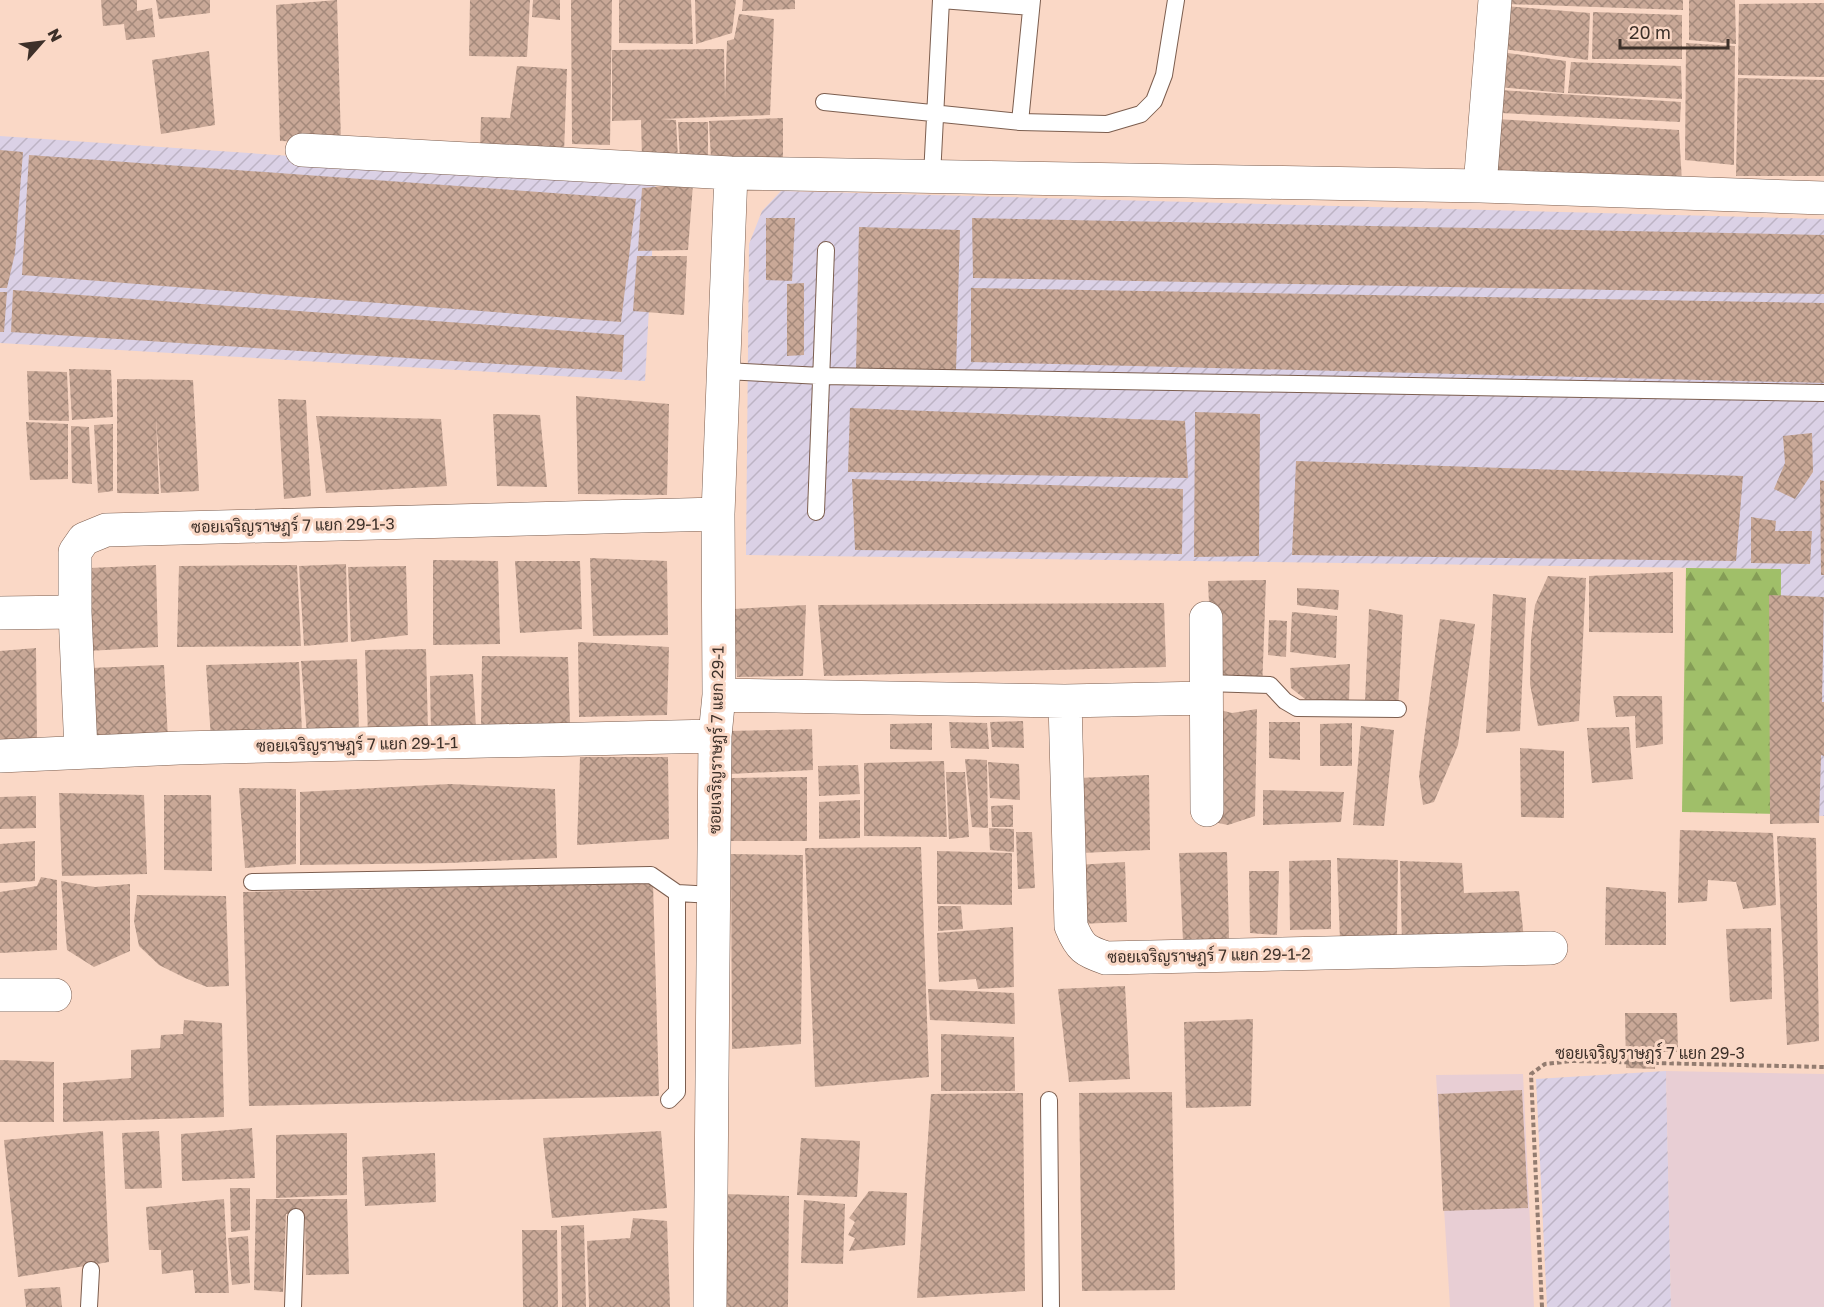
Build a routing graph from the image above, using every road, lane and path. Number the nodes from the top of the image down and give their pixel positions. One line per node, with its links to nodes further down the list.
1 (941, 0): 4 (lane); 6 (lane)
2 (1176, 0): 7 (lane)
3 (1495, 0): 11 (street)
4 (1032, 3): 7 (lane)
5 (824, 102): 6 (lane)
6 (935, 114): 7 (lane); 10 (lane)
7 (1020, 122)
8 (302, 150): 9 (street)
9 (731, 173): 10 (street); 14 (street, ซอยเจริญราษฎร์ 7 แยก 29-1)
10 (932, 176): 11 (street)
11 (1480, 186): 12 (street)
12 (1824, 198)
13 (826, 250): 15 (lane)
14 (725, 371): 15 (lane); 18 (street, ซอยเจริญราษฎร์ 7 แยก 29-1)
15 (822, 376): 16 (lane); 17 (lane)
16 (1824, 393)
17 (816, 512)
18 (718, 514): 19 (street, ซอยเจริญราษฎร์ 7 แยก 29-1-3); 23 (street, ซอยเจริญราษฎร์ 7 แยก 29-1)
19 (75, 612): 20 (street); 27 (street, ซอยเจริญราษฎร์ 7 แยก 29-1-3)
20 (0, 614)
21 (1206, 618): 22 (street)
22 (1206, 690): 24 (street); 25 (lane); 29 (street)
23 (718, 695): 24 (street); 26 (street, ซอยเจริญราษฎร์ 7 แยก 29-1)
24 (1065, 701): 33 (street, ซอยเจริญราษฎร์ 7 แยก 29-1-2)
25 (1398, 709)
26 (715, 736): 27 (street, ซอยเจริญราษฎร์ 7 แยก 29-1-1); 32 (street, ซอยเจริญราษฎร์ 7 แยก 29-1)
27 (81, 751): 28 (street, ซอยเจริญราษฎร์ 7 แยก 29-1-1)
28 (0, 756)
29 (1207, 810)
30 (252, 882): 31 (lane)
31 (677, 893): 32 (lane); 37 (lane)
32 (713, 895): 43 (street, ซอยเจริญราษฎร์ 7 แยก 29-1)
33 (1551, 948)
34 (0, 995): 35 (street)
35 (55, 995)
36 (1824, 1067): 45 (path, ซอยเจริญราษฎร์ 7 แยก 29-3)
37 (669, 1100)
38 (1048, 1100): 44 (lane)
39 (296, 1217): 42 (lane)
40 (91, 1270): 41 (lane)
41 (89, 1307)
42 (293, 1307)
43 (710, 1307)
44 (1051, 1307)
45 (1542, 1307)

